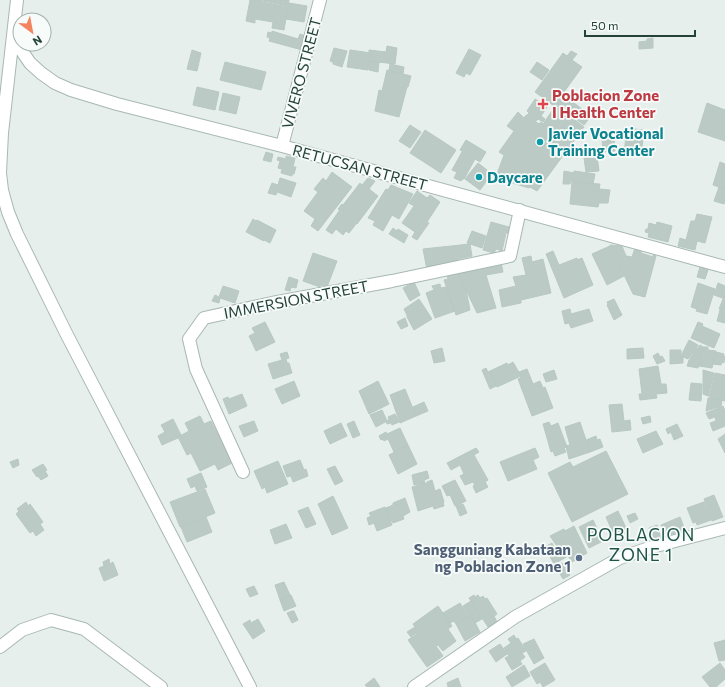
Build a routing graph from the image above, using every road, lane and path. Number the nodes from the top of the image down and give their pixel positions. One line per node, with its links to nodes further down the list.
1 (17, 0): 3 (street)
2 (320, 0): 6 (street, VIVERO STREET)
3 (16, 12)
4 (12, 47): 13 (street)
5 (23, 52): 6 (street, RETUCSAN STREET)
6 (282, 146): 7 (street, RETUCSAN STREET)
7 (520, 210): 8 (street, RETUCSAN STREET); 9 (street, IMMERSION STREET)
8 (725, 267)
9 (243, 472)
10 (725, 528): 14 (street)
11 (0, 647): 12 (street)
12 (161, 687)
13 (250, 687)
14 (414, 687)

